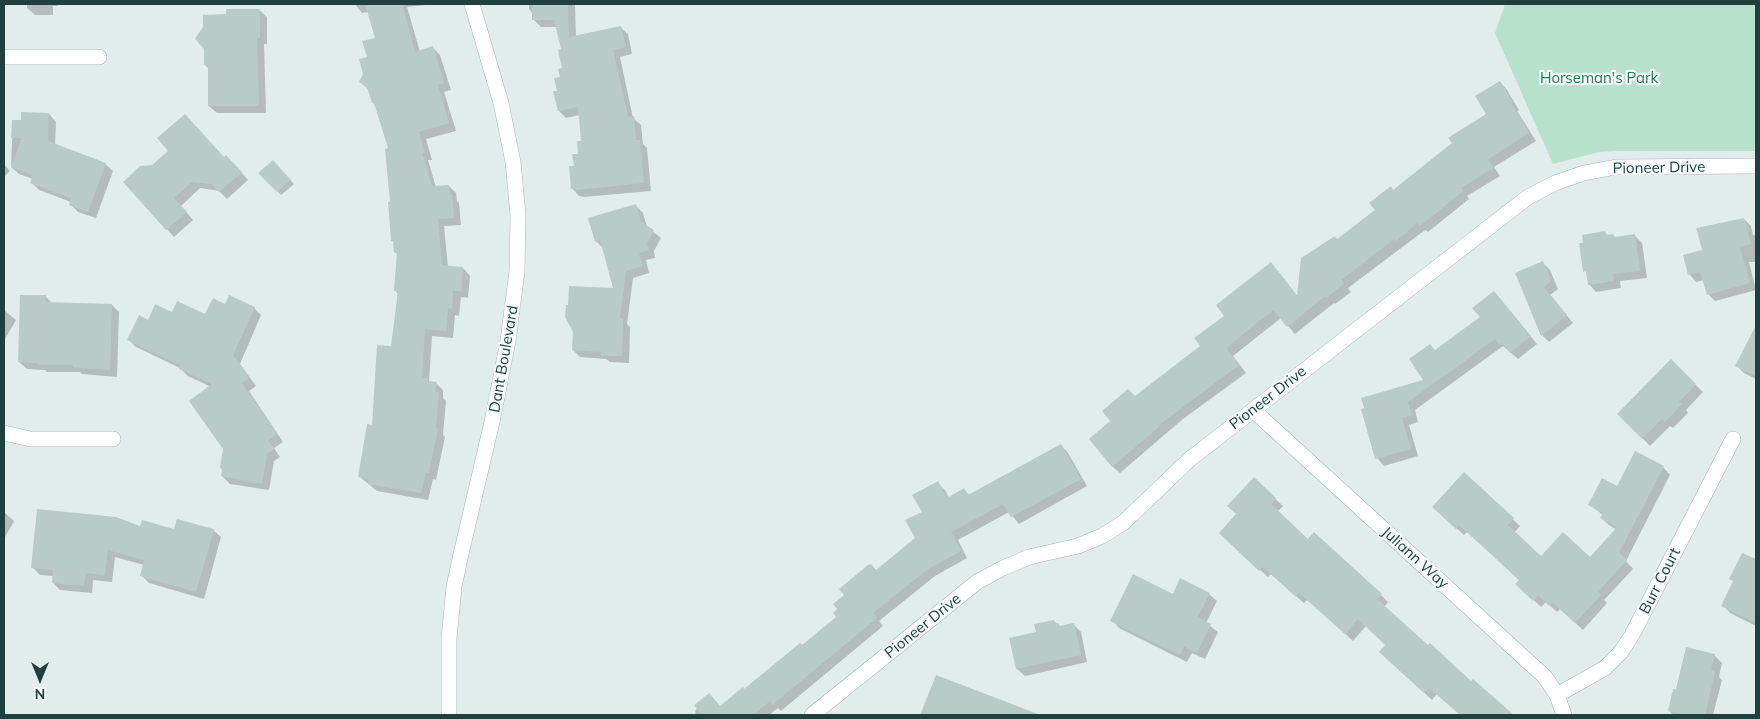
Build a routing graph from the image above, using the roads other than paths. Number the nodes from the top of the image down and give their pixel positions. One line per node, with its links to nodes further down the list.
1 (472, 4): 10 (street, Dant Boulevard)
2 (4, 57): 3 (street)
3 (99, 57)
4 (1756, 166): 5 (street, Pioneer Drive)
5 (1253, 410): 9 (street, Juliann Way); 11 (street, Pioneer Drive)
6 (4, 433): 8 (street)
7 (1733, 439): 9 (street, Burr Court)
8 (113, 440)
9 (1557, 695): 12 (street, Juliann Way)
10 (449, 715)
11 (812, 715)
12 (1564, 715)

